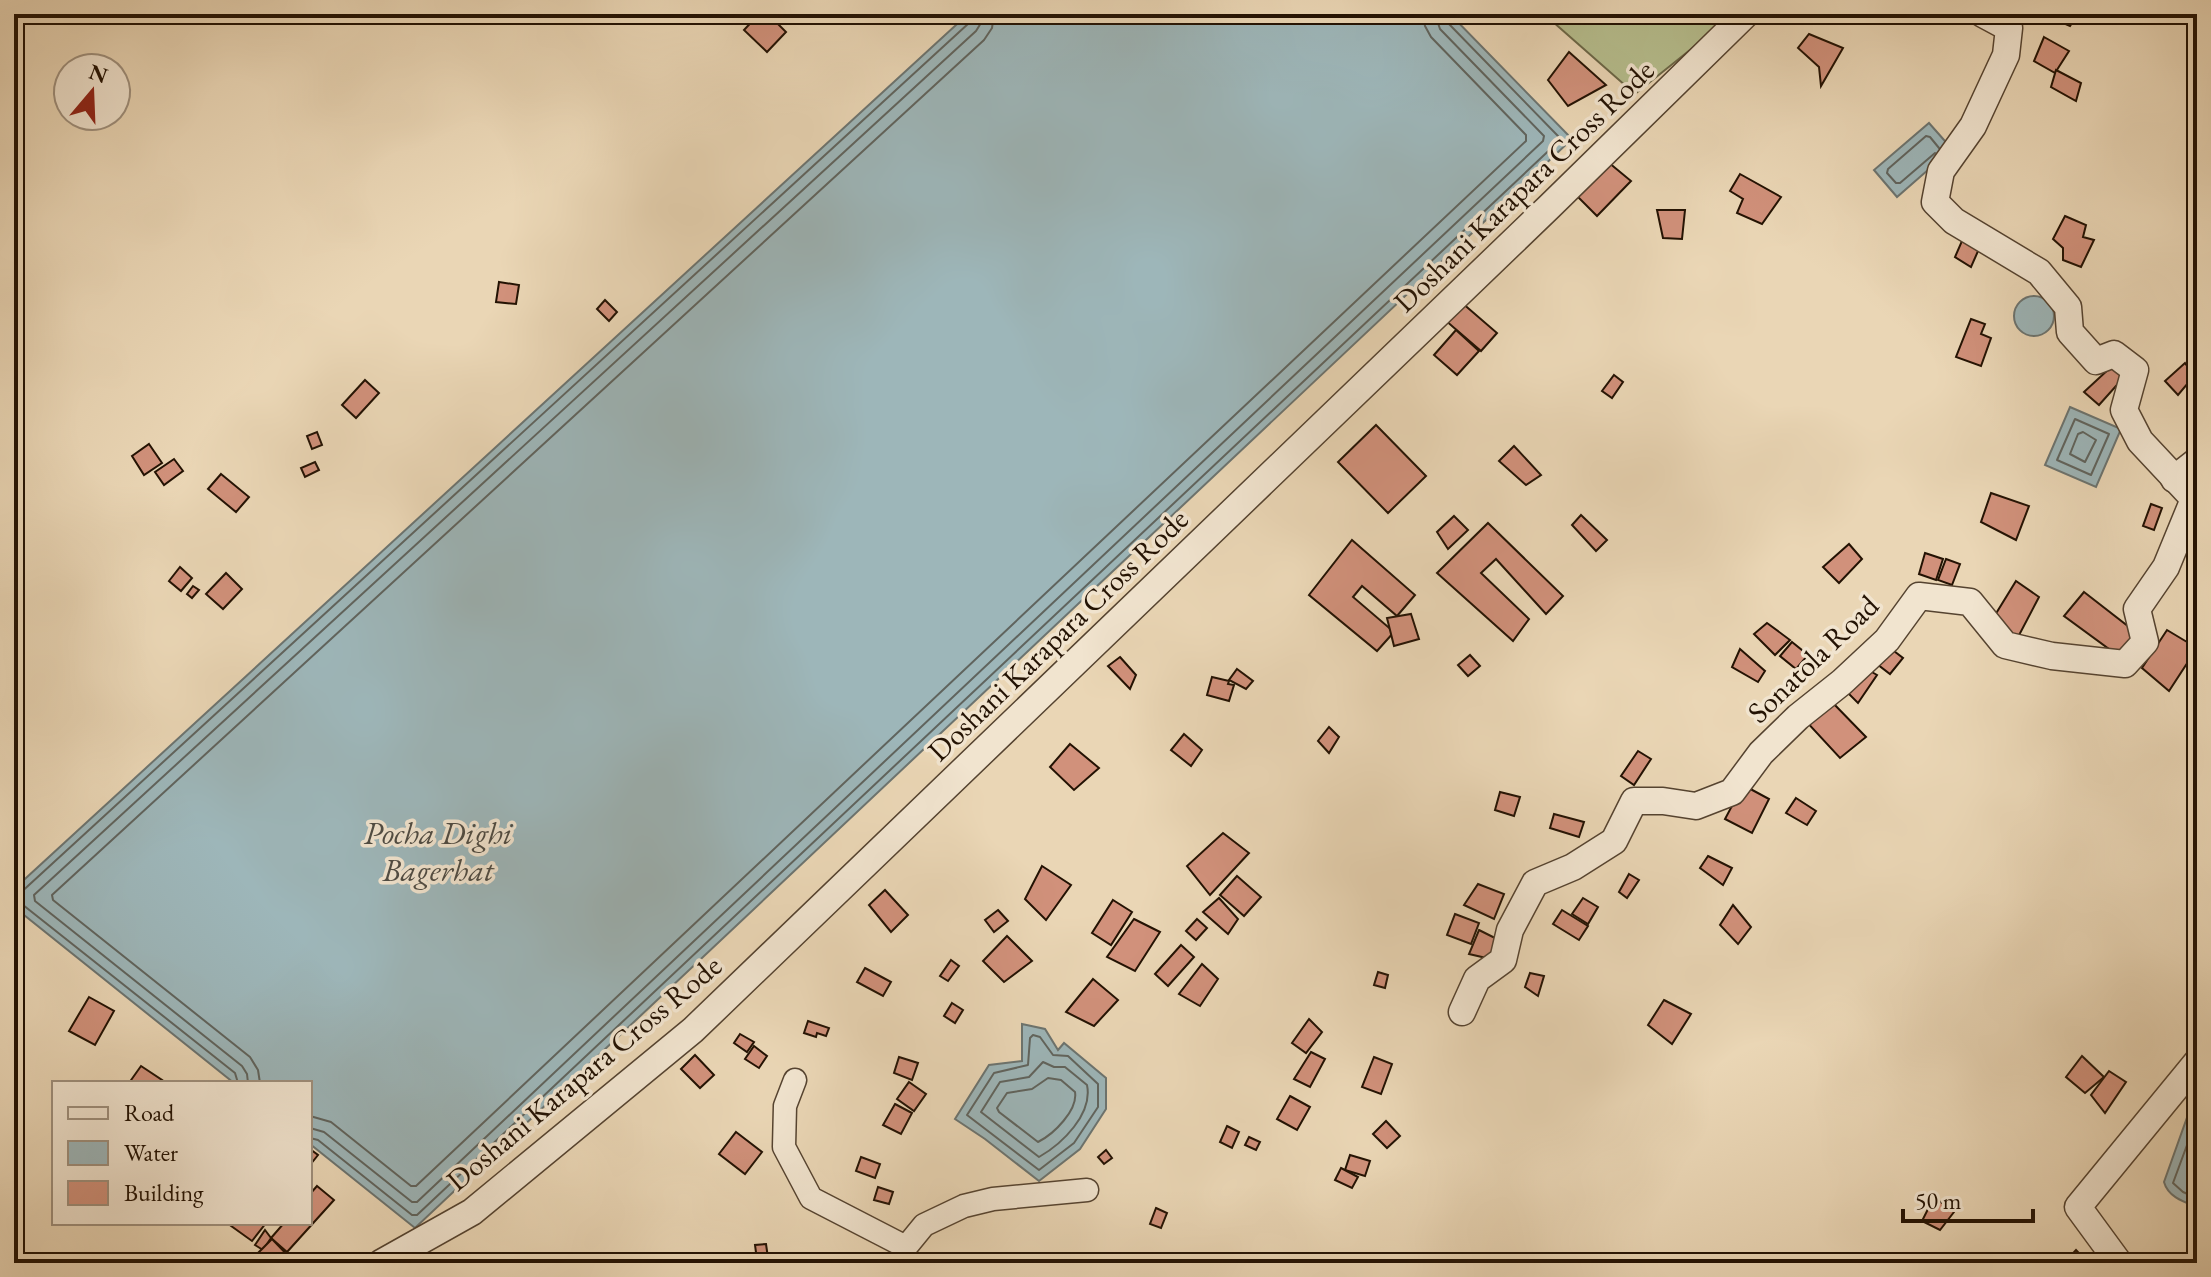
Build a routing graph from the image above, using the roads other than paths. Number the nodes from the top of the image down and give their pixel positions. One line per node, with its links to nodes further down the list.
1 (1746, 14): 11 (street, Doshani Karapara Cross Rode)
2 (1983, 14): 4 (street, Sonatola Road)
3 (2197, 461): 4 (street)
4 (2174, 479): 5 (street, Sonatola Road)
5 (2195, 501): 6 (street, Sonatola Road)
6 (1462, 1012)
7 (2197, 1062): 12 (street)
8 (795, 1080): 10 (street)
9 (1087, 1190): 10 (street)
10 (905, 1255)
11 (381, 1263)
12 (2119, 1263)

